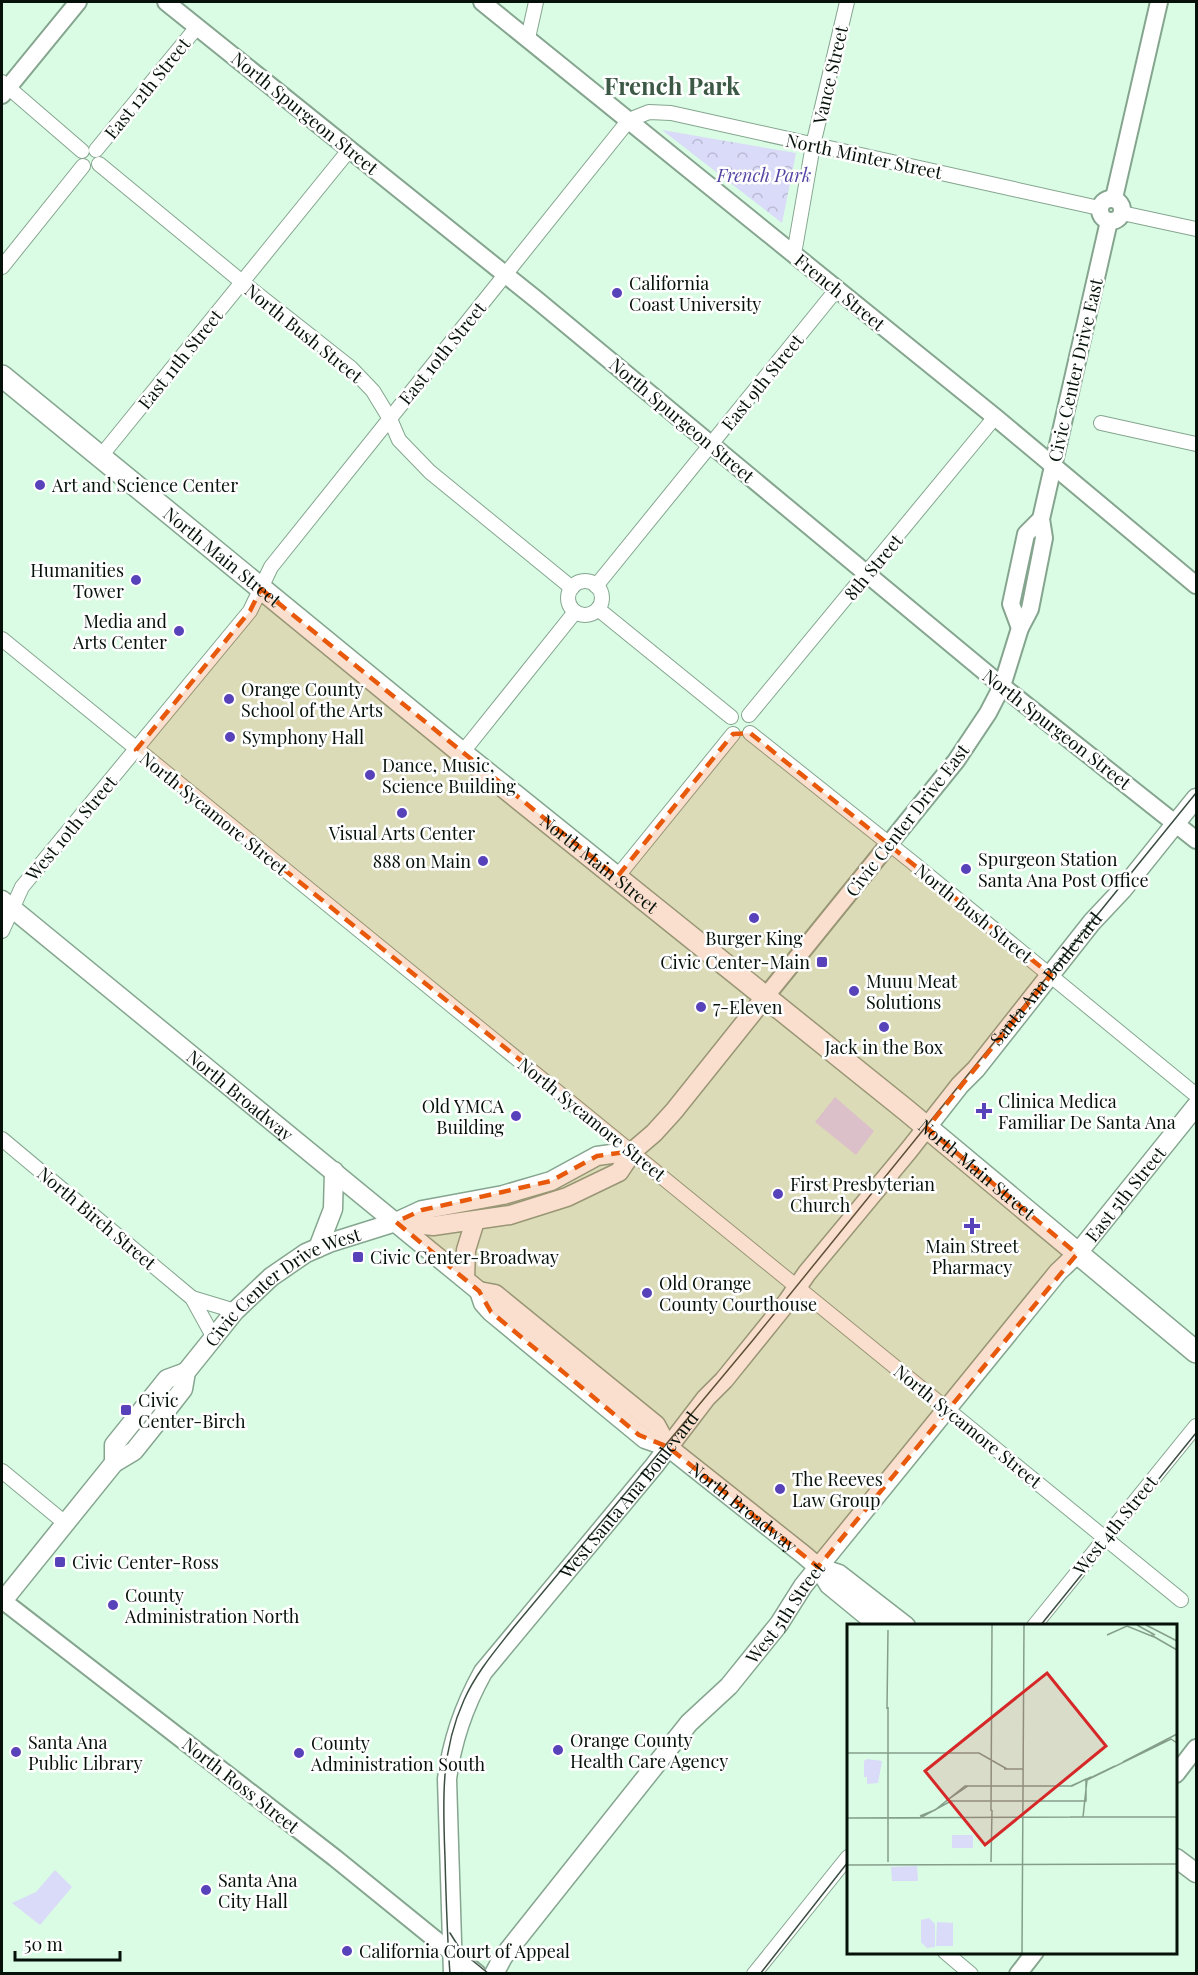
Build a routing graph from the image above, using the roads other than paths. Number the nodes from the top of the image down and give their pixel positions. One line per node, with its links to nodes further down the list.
1 (78, 2): 9 (street)
2 (166, 2): 7 (street, North Spurgeon Street)
3 (482, 2): 8 (street, French Street)
4 (536, 2): 8 (street)
5 (846, 2): 11 (street, Vance Street)
6 (1159, 2): 16 (street, Civic Center Drive East)
7 (197, 27): 12 (street, North Spurgeon Street); 13 (street, East 12th Street)
8 (528, 38): 10 (street, French Street)
9 (4, 88): 13 (street)
10 (629, 120): 11 (street, North Minter Street); 18 (street, French Street); 20 (street, East 10th Street)
11 (813, 145): 16 (street, North Minter Street); 18 (street, Vance Street)
12 (350, 149): 20 (street, North Spurgeon Street); 21 (street, East 11th Street)
13 (89, 150): 14 (street); 15 (street)
14 (99, 164): 15 (street); 21 (street, North Bush Street)
15 (83, 166): 19 (street)
16 (1111, 210): 17 (street, North Minter Street); 30 (street, Civic Center Drive East)
17 (1197, 229)
18 (794, 254): 22 (street, French Street)
19 (2, 267)
20 (505, 274): 25 (street, East 10th Street); 27 (street, North Spurgeon Street)
21 (242, 282): 25 (street, North Bush Street); 29 (street, East 11th Street)
22 (837, 289): 24 (street, French Street); 27 (street, East 9th Street)
23 (2, 376): 29 (main road, North Main Street)
24 (995, 417): 30 (street, French Street); 31 (street, 8th Street)
25 (390, 419): 34 (street, North Bush Street); 35 (street, East 10th Street)
26 (1101, 423): 28 (street)
27 (712, 444): 31 (street, North Spurgeon Street); 33 (street, East 9th Street)
28 (1197, 444)
29 (101, 456): 35 (main road, North Main Street)
30 (1053, 467): 32 (street, French Street); 39 (street, Civic Center Drive East)
31 (867, 574): 39 (street, North Spurgeon Street); 40 (street, 8th Street)
32 (1197, 585)
33 (596, 586): 34 (street); 36 (street)
34 (572, 588): 37 (street)
35 (261, 589): 44 (street, West 10th Street); 45 (main road, North Main Street)
36 (598, 609): 37 (street); 41 (street)
37 (575, 612): 45 (street)
38 (2, 639): 44 (street, North Sycamore Street)
39 (1002, 686): 47 (street, North Spurgeon Street); 49 (street, Civic Center Drive East)
40 (749, 715): 41 (street); 42 (street)
41 (731, 717): 43 (street)
42 (750, 733): 43 (street); 49 (street, North Bush Street)
43 (733, 735): 50 (street)
44 (136, 750): 51 (street, West 10th Street); 60 (street, North Sycamore Street)
45 (462, 753): 50 (main road, North Main Street)
46 (1197, 798): 47 (main road, Santa Ana Boulevard)
47 (1176, 823): 48 (street, North Spurgeon Street); 53 (main road, Santa Ana Boulevard)
48 (1197, 840)
49 (889, 844): 53 (street, North Bush Street); 54 (street, Civic Center Drive East)
50 (617, 877): 54 (main road, North Main Street)
51 (7, 905): 52 (street, West 10th Street); 61 (main road, North Broadway)
52 (2, 931)
53 (1051, 975): 55 (main road, Santa Ana Boulevard); 56 (street, North Bush Street)
54 (766, 996): 58 (main road, North Main Street); 60 (main road, Civic Center Drive West)
55 (968, 1077): 58 (main road, West Santa Ana Boulevard)
56 (1197, 1095)
57 (1197, 1106): 65 (main road, East 5th Street)
58 (927, 1128): 65 (main road, North Main Street); 67 (main road, West Santa Ana Boulevard)
59 (2, 1139): 68 (street, North Birch Street)
60 (633, 1152): 62 (main road, Civic Center Drive West); 63 (main road, Civic Center Drive West); 67 (street, North Sycamore Street)
61 (334, 1171): 63 (main road, North Broadway); 64 (main road)
62 (475, 1221): 63 (main road, Civic Center Drive West); 66 (main road)
63 (396, 1222): 64 (main road, Civic Center Drive West); 66 (main road, North Broadway)
64 (318, 1248): 69 (main road, Civic Center Drive West)
65 (1077, 1254): 71 (main road, North Main Street); 72 (main road, West 5th Street)
66 (472, 1285): 74 (main road, North Broadway)
67 (797, 1288): 72 (street, North Sycamore Street); 74 (main road, West Santa Ana Boulevard)
68 (192, 1298): 69 (street, North Birch Street); 70 (street, North Birch Street)
69 (236, 1311): 70 (main road, Civic Center Drive West)
70 (214, 1338): 76 (main road, Civic Center Drive West)
71 (1197, 1352)
72 (946, 1409): 77 (street, North Sycamore Street); 78 (main road, West 5th Street)
73 (1197, 1426): 77 (street, West 4th Street)
74 (668, 1447): 78 (main road, North Broadway); 89 (main road, West Santa Ana Boulevard)
75 (2, 1471): 76 (street)
76 (66, 1523): 80 (main road, Civic Center Drive West)
77 (1105, 1538): 79 (street, North Sycamore Street); 83 (street, West 4th Street)
78 (818, 1567): 81 (main road, North Broadway); 82 (main road, North Broadway); 94 (main road, West 5th Street)
79 (1181, 1600)
80 (2, 1601): 89 (street, North Ross Street)
81 (877, 1624)
82 (903, 1624)
83 (1036, 1624)
84 (1197, 1748): 85 (street)
85 (1177, 1773)
86 (1177, 1859): 88 (main road)
87 (846, 1866): 95 (street)
88 (1196, 1875)
89 (452, 1952): 92 (main road, West Santa Ana Boulevard); 93 (street, North Ross Street)
90 (946, 1954): 96 (street)
91 (1034, 1954): 97 (street)
92 (453, 1974)
93 (478, 1974)
94 (494, 1974)
95 (754, 1974)
96 (971, 1974)
97 (1018, 1974)

